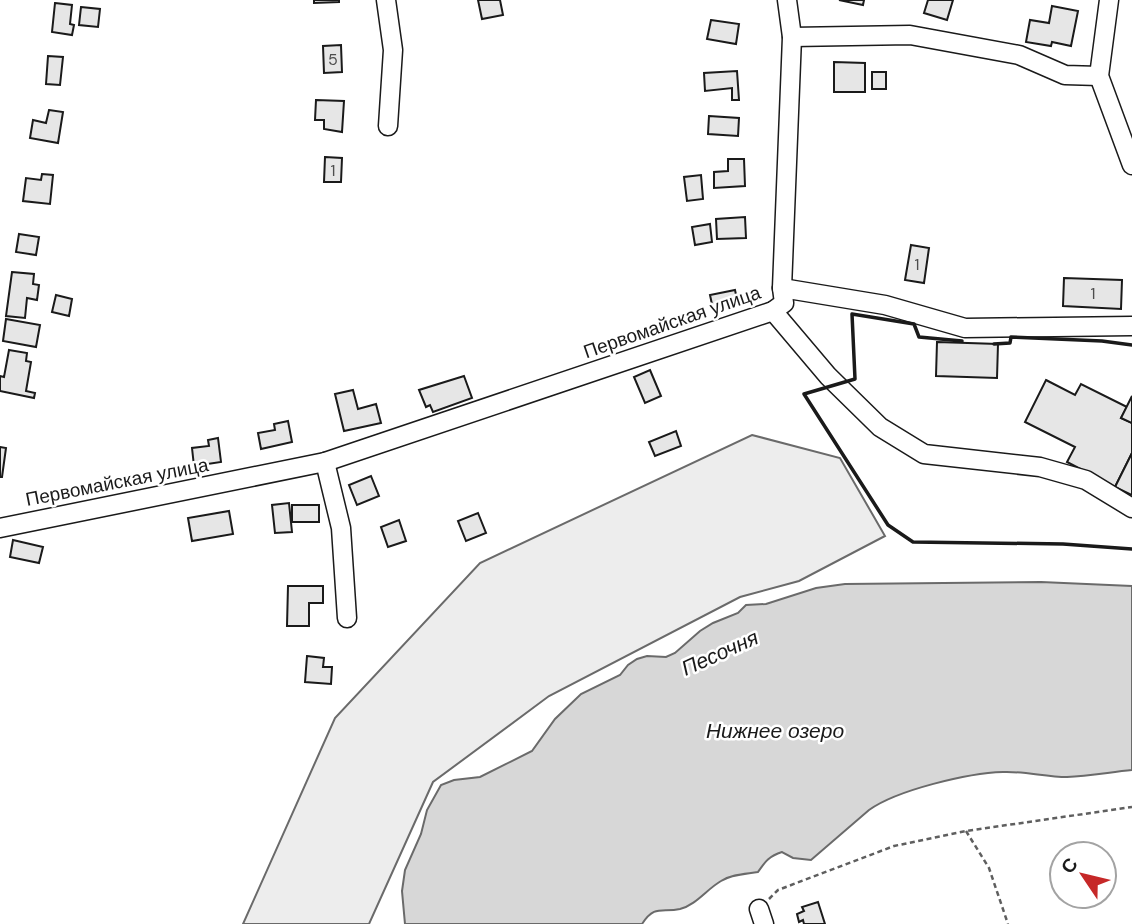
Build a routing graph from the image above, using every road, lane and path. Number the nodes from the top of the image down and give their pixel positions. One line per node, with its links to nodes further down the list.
1 (386, 0): 6 (street)
2 (787, 0): 4 (street, Первомайская улица)
3 (1108, 0): 5 (street)
4 (792, 37): 5 (street); 8 (street, Первомайская улица)
5 (1099, 76): 7 (street)
6 (388, 126)
7 (1132, 165)
8 (782, 288): 9 (street, Первомайская улица); 10 (street)
9 (773, 311): 11 (street, Первомайская улица); 12 (street)
10 (1132, 326)
11 (326, 462): 13 (street, Первомайская улица); 14 (street)
12 (1132, 508)
13 (0, 528)
14 (347, 618)
15 (1132, 807): 16 (path)
16 (966, 831): 17 (path); 18 (path)
17 (762, 916)
18 (1008, 924)

